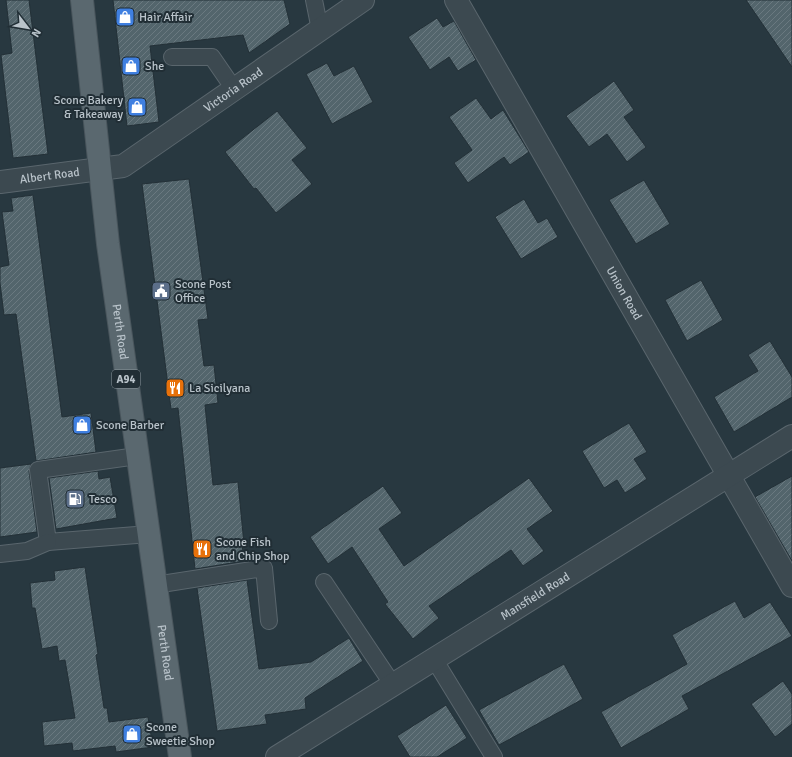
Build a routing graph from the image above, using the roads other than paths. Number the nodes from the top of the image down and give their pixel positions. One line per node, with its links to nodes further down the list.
1 (82, 0): 8 (main road, Perth Road / A94)
2 (314, 0): 5 (lane)
3 (363, 0): 5 (street, Victoria Road)
4 (456, 0): 12 (street, Union Road)
5 (320, 30): 7 (street, Victoria Road)
6 (172, 58): 7 (lane)
7 (234, 89): 8 (street, Victoria Road)
8 (99, 170): 9 (street, Albert Road); 11 (main road, Perth Road / A94)
9 (0, 182)
10 (792, 436): 12 (street, Mansfield Road)
11 (137, 456): 13 (main road, Perth Road / A94); 14 (lane)
12 (729, 474): 18 (street, Union Road); 20 (street, Mansfield Road)
13 (149, 534): 14 (lane); 17 (main road, Perth Road / A94)
14 (48, 542): 15 (lane)
15 (0, 554)
16 (324, 582): 21 (lane)
17 (155, 585): 19 (lane); 22 (main road, Perth Road / A94)
18 (792, 586)
19 (269, 620)
20 (434, 659): 21 (street, Mansfield Road); 24 (lane)
21 (393, 685): 23 (street, Mansfield Road)
22 (180, 757)
23 (277, 757)
24 (494, 757)

